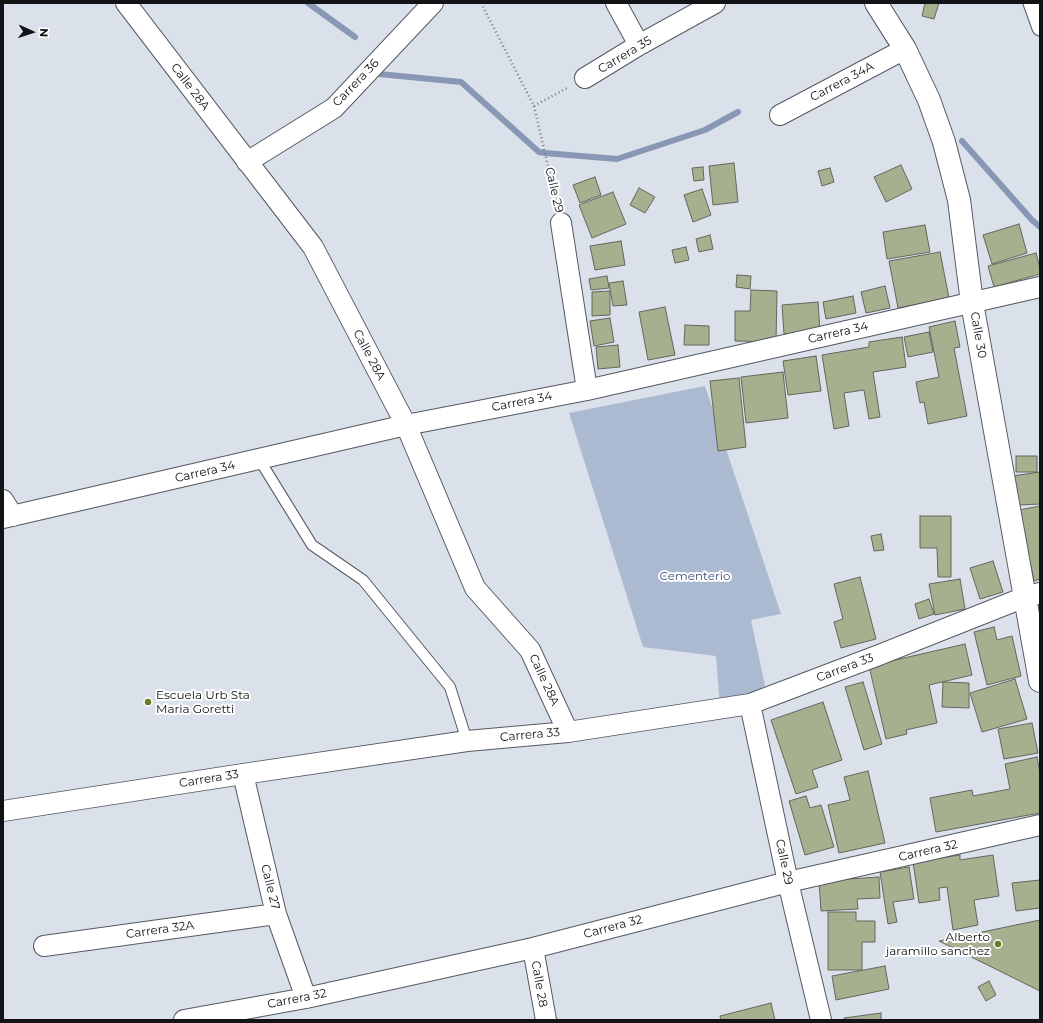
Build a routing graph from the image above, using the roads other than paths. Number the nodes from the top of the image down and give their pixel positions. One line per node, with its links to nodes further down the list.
1 (126, 3): 12 (street, Calle 28A)
2 (433, 3): 12 (street, Carrera 36)
3 (616, 3): 8 (street)
4 (715, 3): 8 (street, Carrera 35)
5 (876, 3): 9 (main road, Calle 30)
6 (1031, 3): 7 (street)
7 (1040, 28)
8 (639, 45): 10 (street, Carrera 35)
9 (905, 50): 11 (street, Carrera 34A); 15 (main road, Calle 30)
10 (585, 78)
11 (780, 115)
12 (247, 162): 17 (street, Calle 28A)
13 (561, 223): 16 (street, Calle 29)
14 (1040, 287): 15 (street, Carrera 34)
15 (972, 303): 16 (street, Carrera 34); 20 (main road, Calle 30)
16 (587, 390): 17 (street, Carrera 34)
17 (406, 425): 18 (street, Carrera 34); 23 (street, Calle 28A)
18 (260, 459): 19 (street, Carrera 34); 24 (lane)
19 (6, 511)
20 (1032, 595): 21 (main road, Calle 30); 22 (street, Carrera 33)
21 (1040, 681)
22 (750, 704): 23 (street, Carrera 33); 28 (street, Calle 29)
23 (568, 732): 24 (street, Carrera 33)
24 (467, 741): 25 (street, Carrera 33)
25 (243, 774): 26 (street, Carrera 33); 29 (street, Calle 27)
26 (3, 811)
27 (1040, 825): 28 (street, Carrera 32)
28 (788, 882): 31 (street, Carrera 32); 35 (street, Calle 29)
29 (276, 914): 30 (street, Carrera 32A); 32 (street, Calle 27)
30 (44, 946)
31 (533, 948): 32 (street, Carrera 32); 34 (street, Calle 28)
32 (306, 998): 33 (street, Carrera 32)
33 (184, 1020)
34 (546, 1020)
35 (821, 1020)

